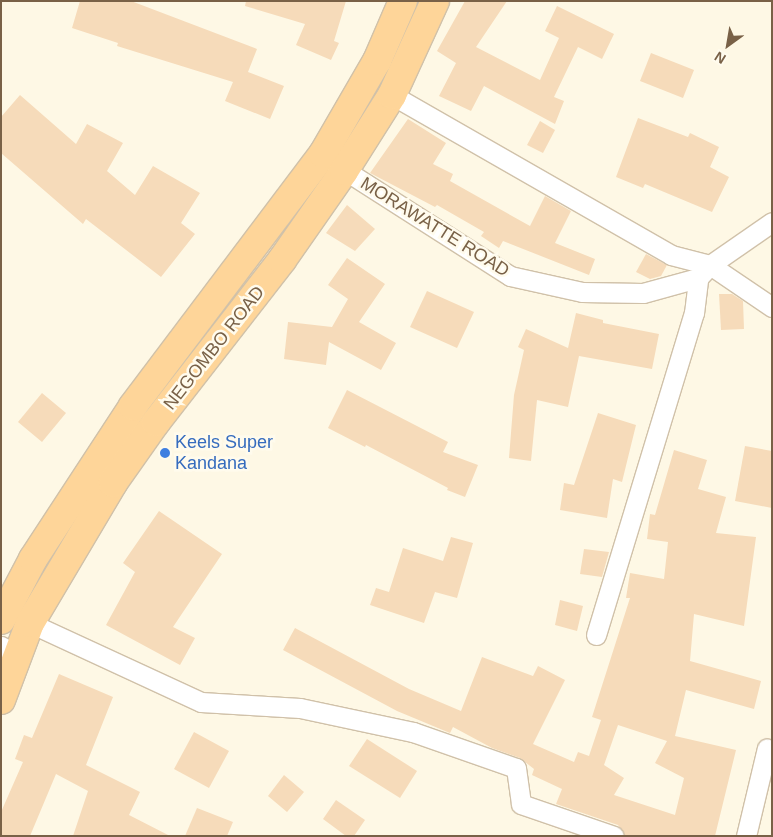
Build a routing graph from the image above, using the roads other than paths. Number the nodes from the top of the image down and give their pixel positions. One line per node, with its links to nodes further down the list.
1 (403, 1): 4 (highway, NEGOMBO ROAD)
2 (435, 1): 3 (highway, NEGOMBO ROAD)
3 (392, 95): 5 (highway, NEGOMBO ROAD); 7 (street)
4 (322, 154): 5 (street, MORAWATTE ROAD); 9 (highway, NEGOMBO ROAD)
5 (344, 172): 7 (street, MORAWATTE ROAD); 10 (highway, NEGOMBO ROAD)
6 (772, 222): 7 (street, MORAWATTE ROAD)
7 (704, 271): 8 (street); 11 (street)
8 (772, 307)
9 (1, 620)
10 (30, 623): 12 (highway, NEGOMBO ROAD); 15 (street)
11 (596, 635)
12 (9, 651): 13 (highway, NEGOMBO ROAD)
13 (1, 700)
14 (770, 745): 16 (street)
15 (614, 836)
16 (746, 836)

